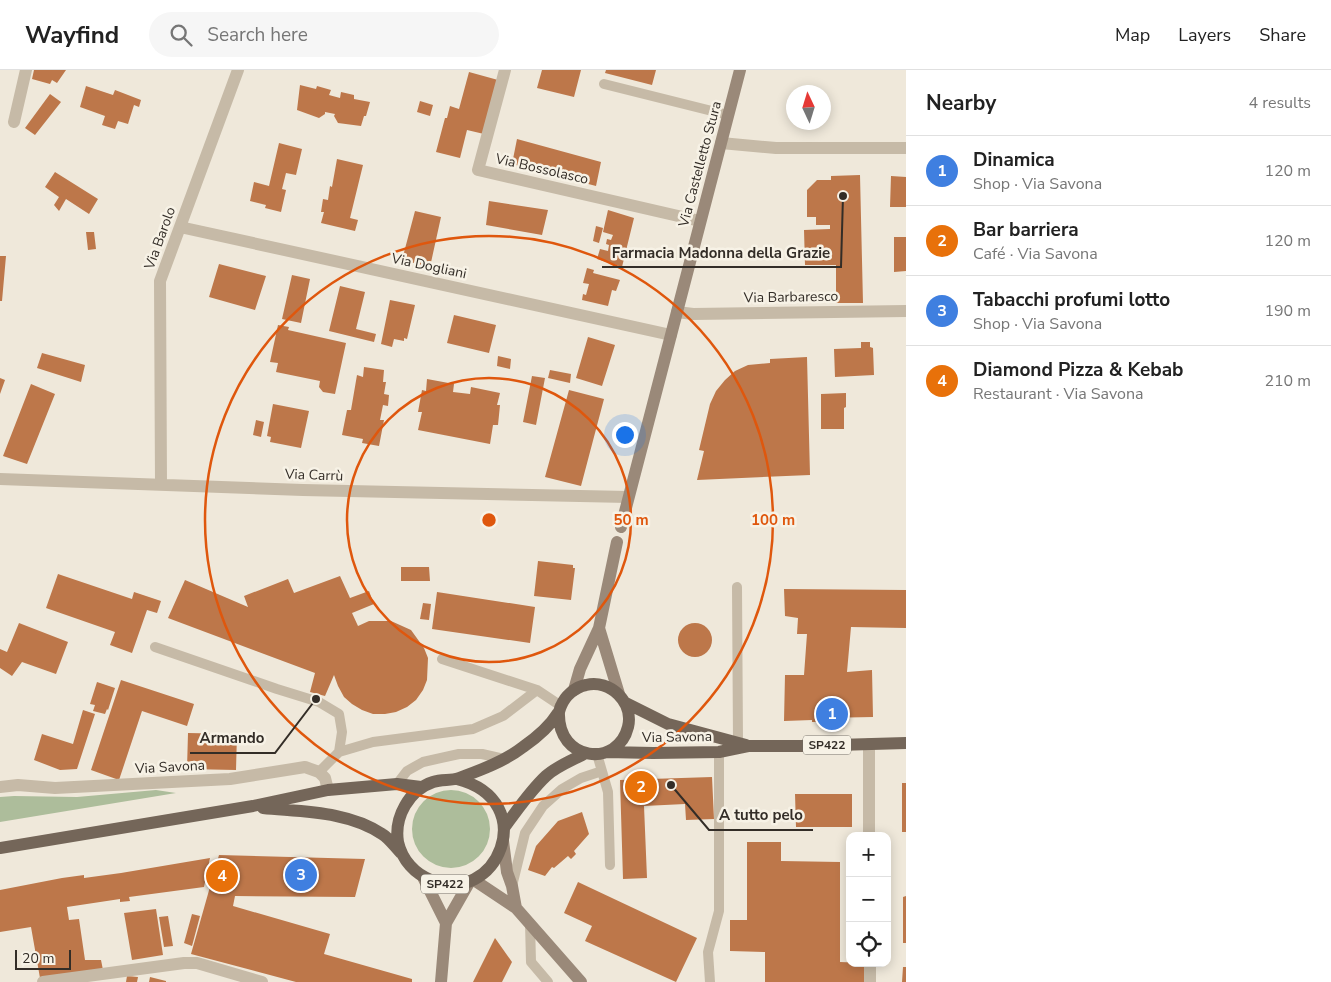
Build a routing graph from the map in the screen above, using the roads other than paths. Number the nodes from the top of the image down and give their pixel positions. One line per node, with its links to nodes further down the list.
1 (26, 70): 7 (street)
2 (238, 70): 11 (street, Via Barolo)
3 (505, 70): 10 (street, Via Bossolasco)
4 (740, 70): 6 (street, Via Castelletto Stura)
5 (604, 84): 6 (lane)
6 (728, 115): 8 (street, Via Castelletto Stura)
7 (14, 122)
8 (721, 143): 9 (street); 10 (street, Via Castelletto Stura)
9 (906, 148)
10 (700, 221): 13 (street, Via Castelletto Stura)
11 (180, 226): 14 (street, Via Dogliani); 16 (street, Via Barolo)
12 (906, 311): 13 (street, Via Barbaresco)
13 (677, 312): 14 (street, Via Castelletto Stura)
14 (671, 335): 17 (street, Via Castelletto Stura)
15 (0, 479): 16 (street, Via Carrù)
16 (161, 484): 17 (street, Via Carrù)
17 (628, 497): 18 (street, Via Castelletto Stura)
18 (621, 527)
19 (617, 542): 21 (street)
20 (737, 587): 29 (lane)
21 (599, 628): 25 (street); 26 (street)
22 (155, 647): 31 (lane)
23 (442, 659): 24 (lane)
24 (537, 690): 27 (lane); 31 (lane)
25 (574, 690): 26 (main road, SP422); 27 (main road, SP422)
26 (623, 699): 29 (main road, Via Savona / SP422); 33 (main road, SP422)
27 (560, 709): 33 (main road); 34 (main road, SP422)
28 (906, 743): 30 (main road, Via Savona / SP422)
29 (743, 744): 30 (main road, Via Savona / SP422); 32 (main road, Via Savona / SP422)
30 (869, 744): 43 (street)
31 (339, 752): 36 (lane)
32 (719, 752): 33 (main road, Via Savona / SP422); 60 (lane)
33 (596, 753): 35 (lane); 44 (main road, Via Savona / SP422)
34 (504, 759): 37 (main road, SP422); 38 (lane)
35 (602, 771): 47 (lane); 50 (lane)
36 (319, 772): 39 (street, Via Savona); 41 (street)
37 (457, 779): 40 (main road, SP422); 44 (main road)
38 (397, 784): 40 (main road, SP422); 41 (main road, SP422)
39 (0, 787)
40 (421, 787): 46 (main road, SP422)
41 (328, 790): 42 (main road, SP422)
42 (254, 806): 45 (main road, SP422); 46 (main road, SP422)
43 (869, 832)
44 (504, 834): 49 (main road, SP422); 50 (street)
45 (0, 848)
46 (404, 857): 48 (main road, SP422)
47 (610, 865)
48 (423, 877): 49 (main road, SP422); 52 (street)
49 (472, 880): 51 (street); 52 (street)
50 (512, 886): 51 (street)
51 (516, 908): 53 (street)
52 (446, 923): 57 (street)
53 (530, 923): 58 (lane); 59 (street)
54 (870, 967): 61 (street)
55 (43, 982): 56 (street)
56 (262, 982)
57 (440, 982)
58 (548, 982)
59 (581, 982)
60 (710, 982)
61 (870, 982)

